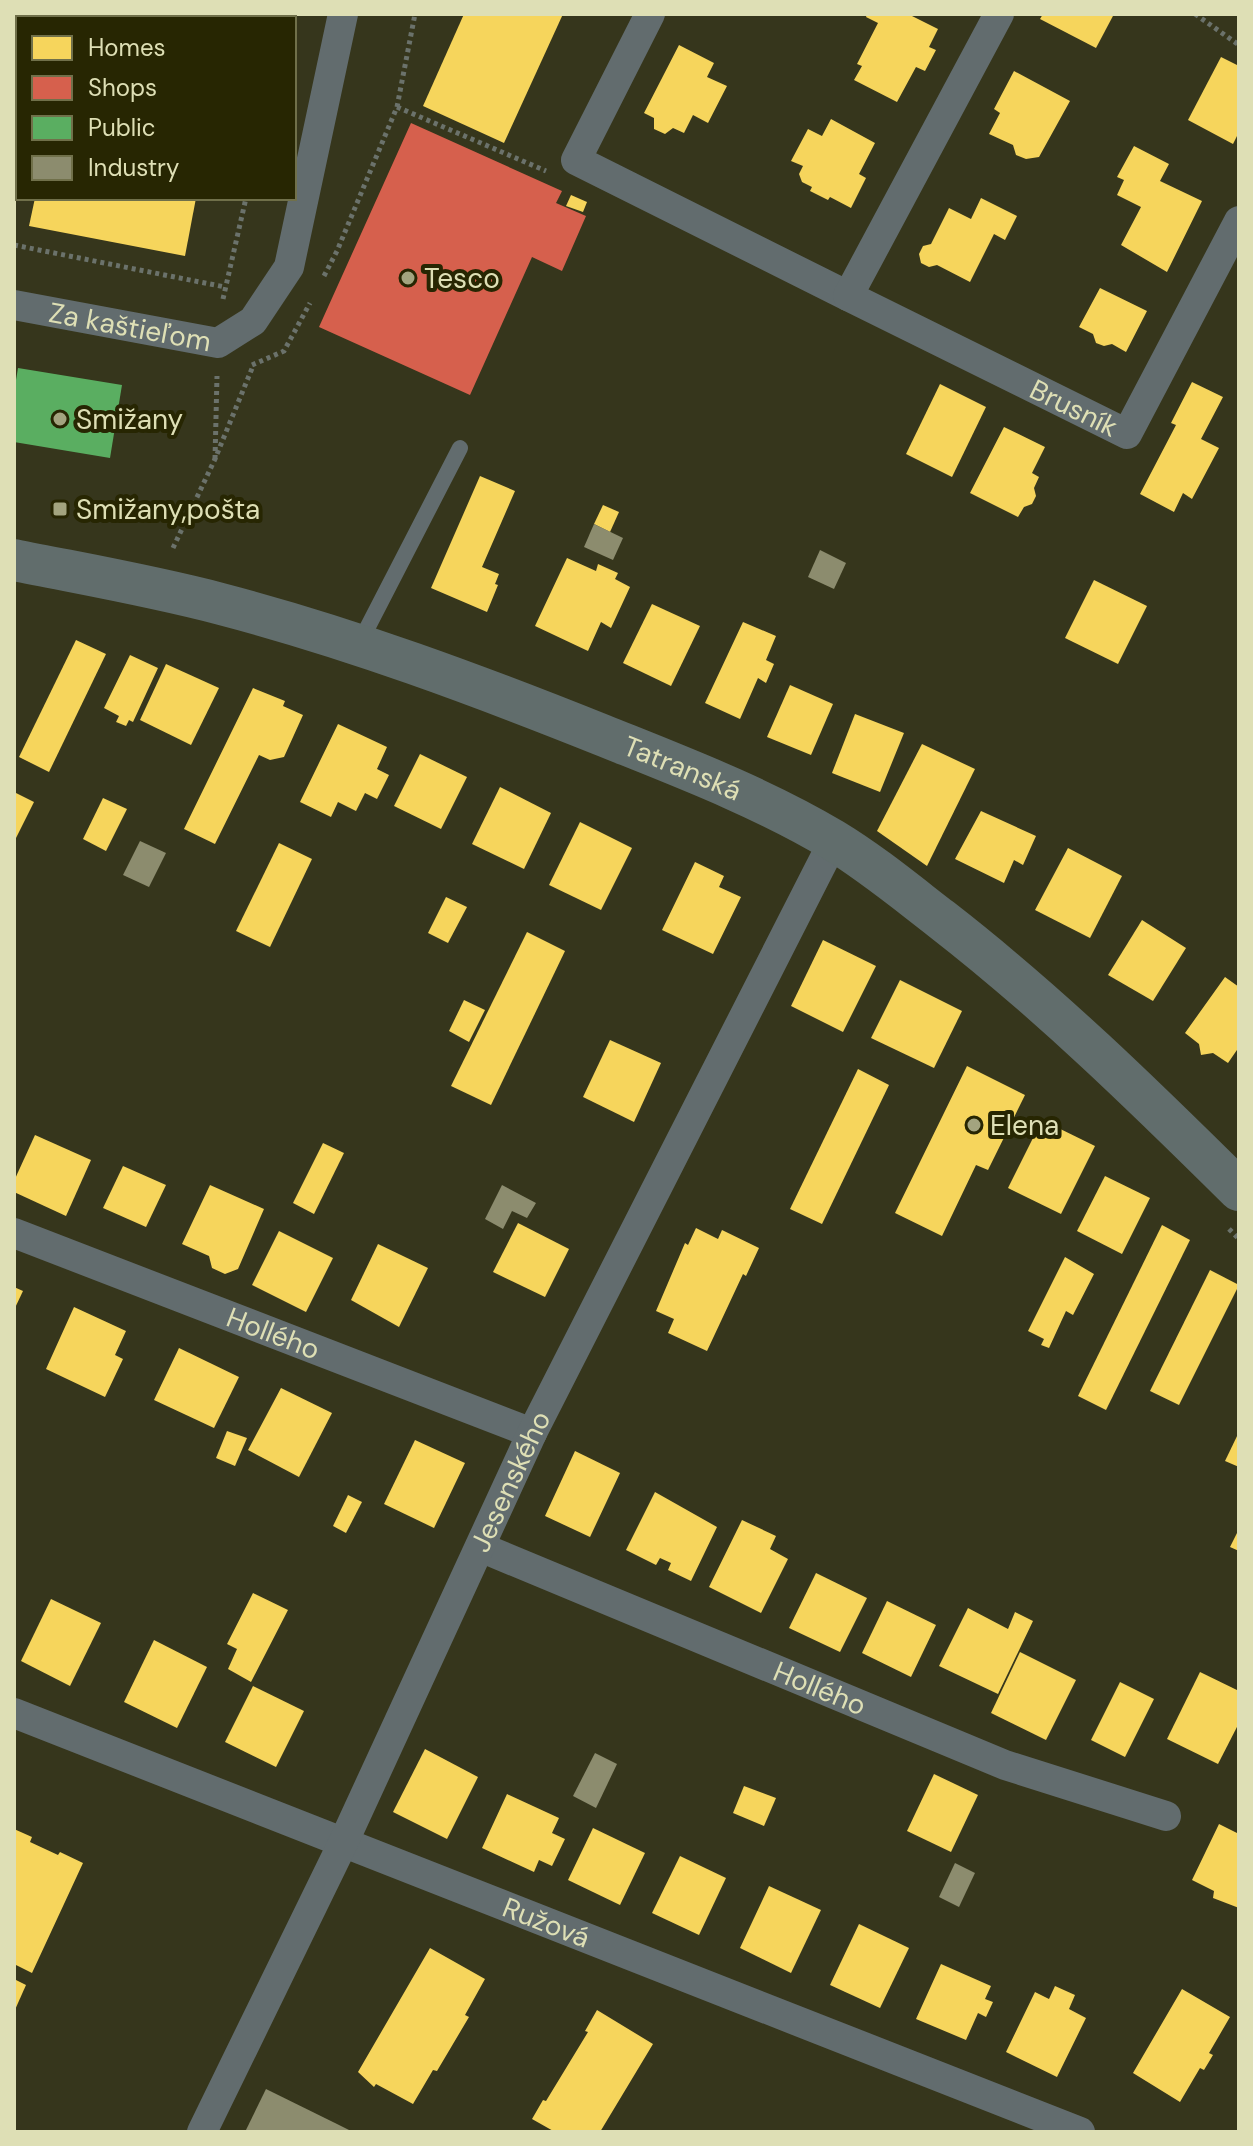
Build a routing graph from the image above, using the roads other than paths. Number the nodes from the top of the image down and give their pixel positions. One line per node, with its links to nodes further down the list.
1 (343, 14): 6 (street, Za kaštieľom)
2 (650, 14): 5 (street, Brusník)
3 (999, 14): 5 (street)
4 (1239, 221): 5 (street, Brusník)
5 (848, 296)
6 (14, 305)
7 (460, 448): 9 (lane)
8 (14, 560): 9 (main road, Tatranská)
9 (358, 646): 10 (main road, Tatranská)
10 (834, 840): 11 (main road, Tatranská); 13 (street, Jesenského)
11 (1234, 1209)
12 (14, 1233): 13 (street, Hollého)
13 (532, 1433): 14 (street, Jesenského)
14 (480, 1547): 16 (street, Hollého); 17 (street, Jesenského)
15 (14, 1713): 17 (street, Ružová)
16 (1166, 1816)
17 (344, 1841): 18 (street, Jesenského); 19 (street, Ružová)
18 (202, 2132)
19 (1080, 2132)

